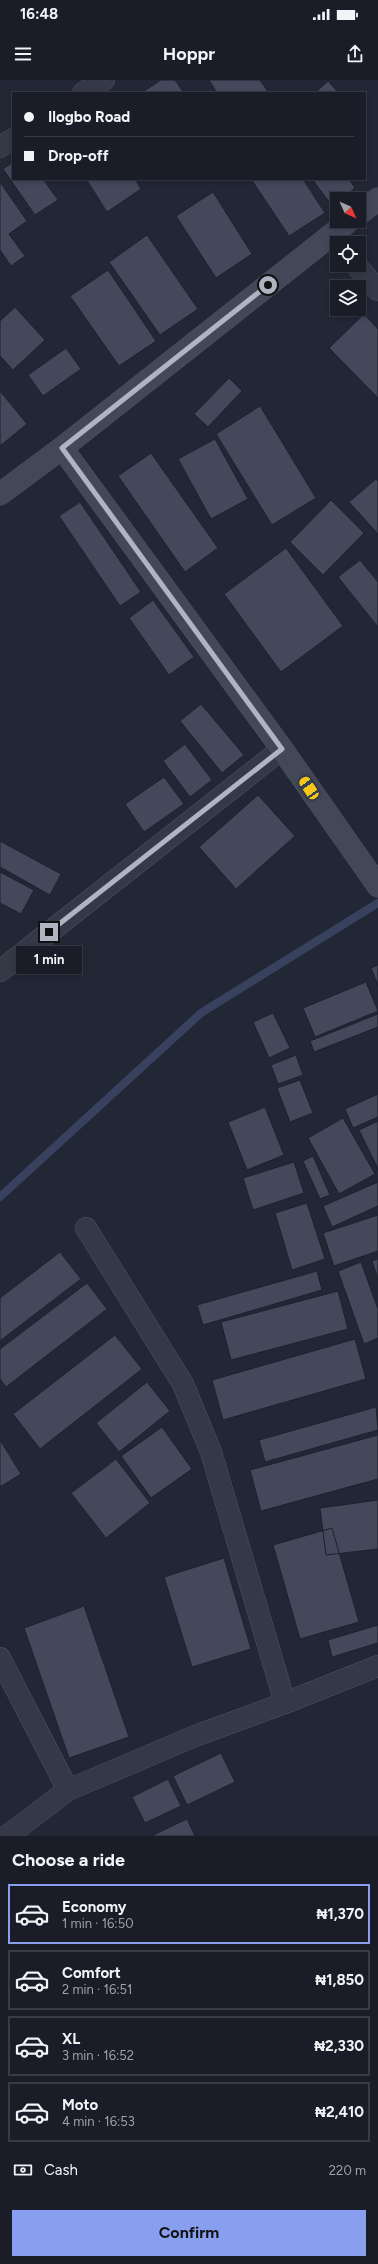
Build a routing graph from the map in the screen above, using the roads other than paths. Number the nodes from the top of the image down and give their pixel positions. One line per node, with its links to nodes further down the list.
1 (104, 80): 2 (street)
2 (85, 92)
3 (12, 139): 4 (street)
4 (0, 147)
5 (378, 199): 6 (street)
6 (366, 208)
7 (343, 228): 8 (street)
8 (337, 236)
9 (330, 243): 12 (street)
10 (362, 272): 11 (street)
11 (378, 290)
12 (62, 448): 13 (street); 14 (street)
13 (0, 494)
14 (282, 749): 15 (street); 16 (street)
15 (378, 886)
16 (0, 970)
17 (86, 1228): 20 (street)
18 (0, 1658): 21 (street)
19 (378, 1666): 20 (street)
20 (285, 1703): 21 (street)
21 (68, 1790): 22 (street)
22 (7, 1836)

